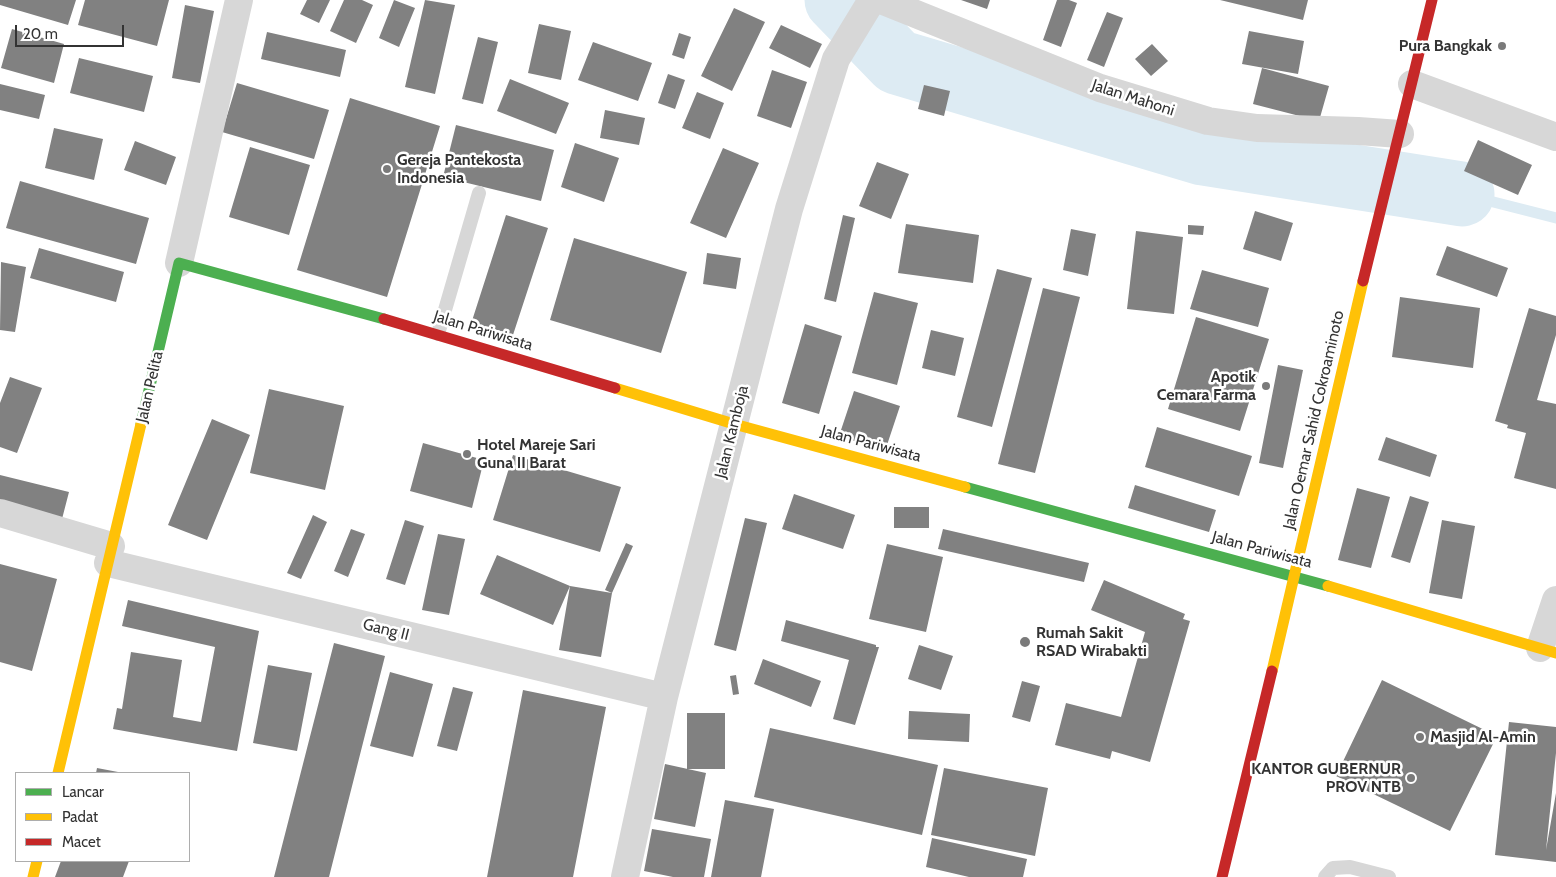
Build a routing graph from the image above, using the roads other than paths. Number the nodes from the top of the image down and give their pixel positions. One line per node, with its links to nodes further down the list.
1 (239, 0): 8 (street, Jalan Pelita)
2 (1432, 0): 4 (street, Jalan Oemar Sahid Cokroaminoto)
3 (873, 3): 6 (street, Jalan Mahoni); 10 (street, Jalan Kamboja)
4 (1412, 84): 5 (street); 6 (street, Jalan Oemar Sahid Cokroaminoto)
5 (1556, 137)
6 (1397, 145): 13 (street, Jalan Oemar Sahid Cokroaminoto)
7 (479, 193): 9 (lane)
8 (179, 263): 9 (street, Jalan Pariwisata); 12 (street, Jalan Pelita)
9 (438, 334): 10 (street, Jalan Pariwisata)
10 (734, 424): 13 (street, Jalan Pariwisata); 16 (street, Jalan Kamboja)
11 (0, 513): 12 (street, Gang II)
12 (109, 554): 16 (street, Gang II); 17 (street, Jalan Pelita)
13 (1294, 576): 15 (street, Jalan Pariwisata); 21 (street, Jalan Oemar Sahid Cokroaminoto)
14 (1556, 600): 15 (street)
15 (1548, 650)
16 (664, 697): 20 (street, Jalan Kamboja)
17 (58, 772)
18 (37, 862): 19 (street)
19 (33, 877)
20 (625, 877)
21 (1222, 877)
22 (1325, 877): 23 (lane)
23 (1389, 877)

